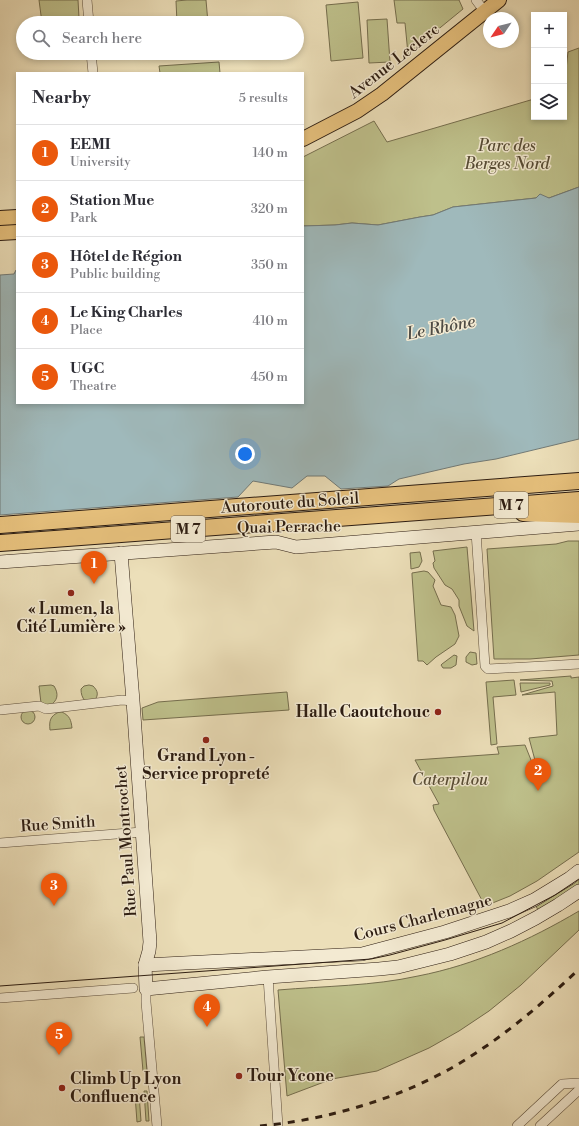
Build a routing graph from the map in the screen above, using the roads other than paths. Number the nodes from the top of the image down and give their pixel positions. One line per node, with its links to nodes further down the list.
1 (87, 0): 6 (street)
2 (476, 0): 4 (street)
3 (499, 0): 4 (main road, Avenue Leclerc)
4 (485, 12)
5 (483, 14): 9 (main road, Avenue Leclerc)
6 (88, 16)
7 (92, 60): 8 (street)
8 (93, 72)
9 (304, 138)
10 (16, 217): 11 (main road)
11 (0, 218)
12 (16, 232): 13 (main road)
13 (0, 233)
14 (579, 472): 16 (highway)
15 (579, 482): 16 (highway, Autoroute du Soleil / M 7)
16 (533, 485): 21 (highway, Autoroute du Soleil / M 7)
17 (579, 500): 18 (highway, Autoroute du Soleil / M 7)
18 (452, 510): 19 (highway); 23 (highway, Autoroute du Soleil / M 7)
19 (579, 515)
20 (579, 524): 22 (street, Quai Perrache)
21 (0, 525)
22 (476, 532): 24 (street, Quai Perrache); 26 (street)
23 (0, 543)
24 (121, 553): 25 (street, Quai Perrache); 27 (street, Rue Paul Montrochet)
25 (0, 562)
26 (579, 664)
27 (133, 701): 28 (street); 29 (street, Rue Paul Montrochet)
28 (0, 710)
29 (142, 832): 30 (street, Rue Smith); 33 (street, Rue Paul Montrochet)
30 (0, 843)
31 (579, 871): 33 (street, Cours Charlemagne)
32 (579, 891): 34 (street)
33 (145, 965): 35 (street, Rue Paul Montrochet)
34 (268, 977): 35 (street); 40 (street)
35 (140, 988): 36 (street); 39 (street, Rue Paul Montrochet)
36 (0, 998)
37 (579, 1083): 41 (street)
38 (579, 1090): 42 (street)
39 (157, 1126)
40 (278, 1126)
41 (517, 1126)
42 (540, 1126)

